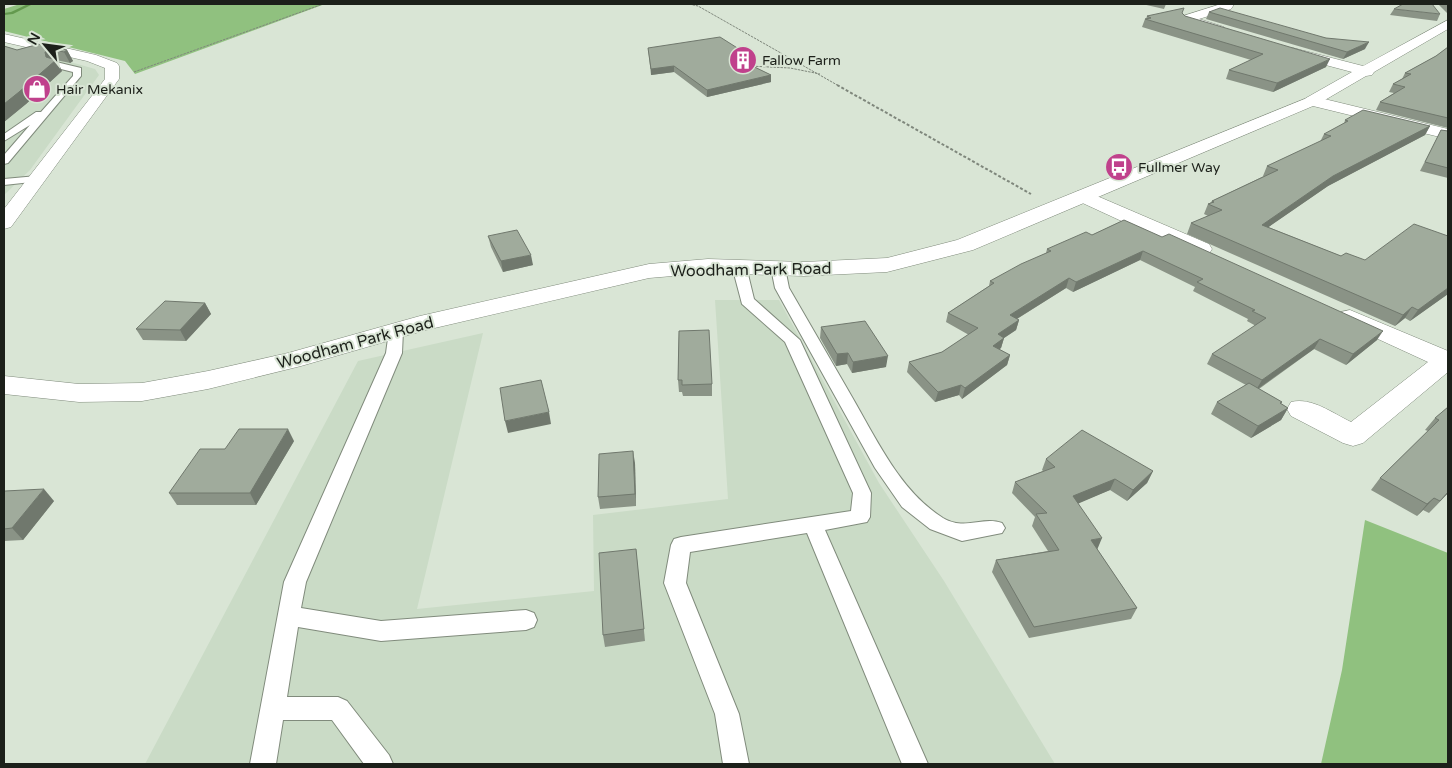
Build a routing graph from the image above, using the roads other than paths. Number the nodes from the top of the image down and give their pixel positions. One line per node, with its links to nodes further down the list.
1 (1228, 4): 4 (street)
2 (1438, 13): 3 (street)
3 (1448, 23): 8 (street, Woodham Park Road)
4 (1236, 35)
5 (4, 38): 14 (street)
6 (1280, 48): 8 (street)
7 (56, 65): 10 (lane)
8 (1366, 72): 9 (street, Woodham Park Road)
9 (1312, 101): 11 (street); 16 (street, Woodham Park Road)
10 (48, 108): 12 (lane); 13 (lane)
11 (1448, 134)
12 (4, 138)
13 (4, 161)
14 (38, 179): 15 (lane); 17 (street)
15 (4, 182)
16 (1083, 196): 18 (street); 20 (street, Woodham Park Road)
17 (4, 223)
18 (1219, 258)
19 (739, 266): 20 (street, Woodham Park Road); 22 (street, Woodham Park Road); 26 (lane)
20 (778, 268): 27 (lane)
21 (1328, 307): 23 (street)
22 (396, 331): 24 (street, Woodham Park Road); 28 (lane)
23 (1447, 359): 25 (street)
24 (4, 385)
25 (1301, 409)
26 (813, 524): 33 (lane); 34 (lane)
27 (995, 528)
28 (289, 616): 29 (lane); 30 (lane)
29 (526, 620)
30 (272, 708): 31 (lane); 32 (lane)
31 (263, 764)
32 (380, 764)
33 (736, 764)
34 (915, 764)

